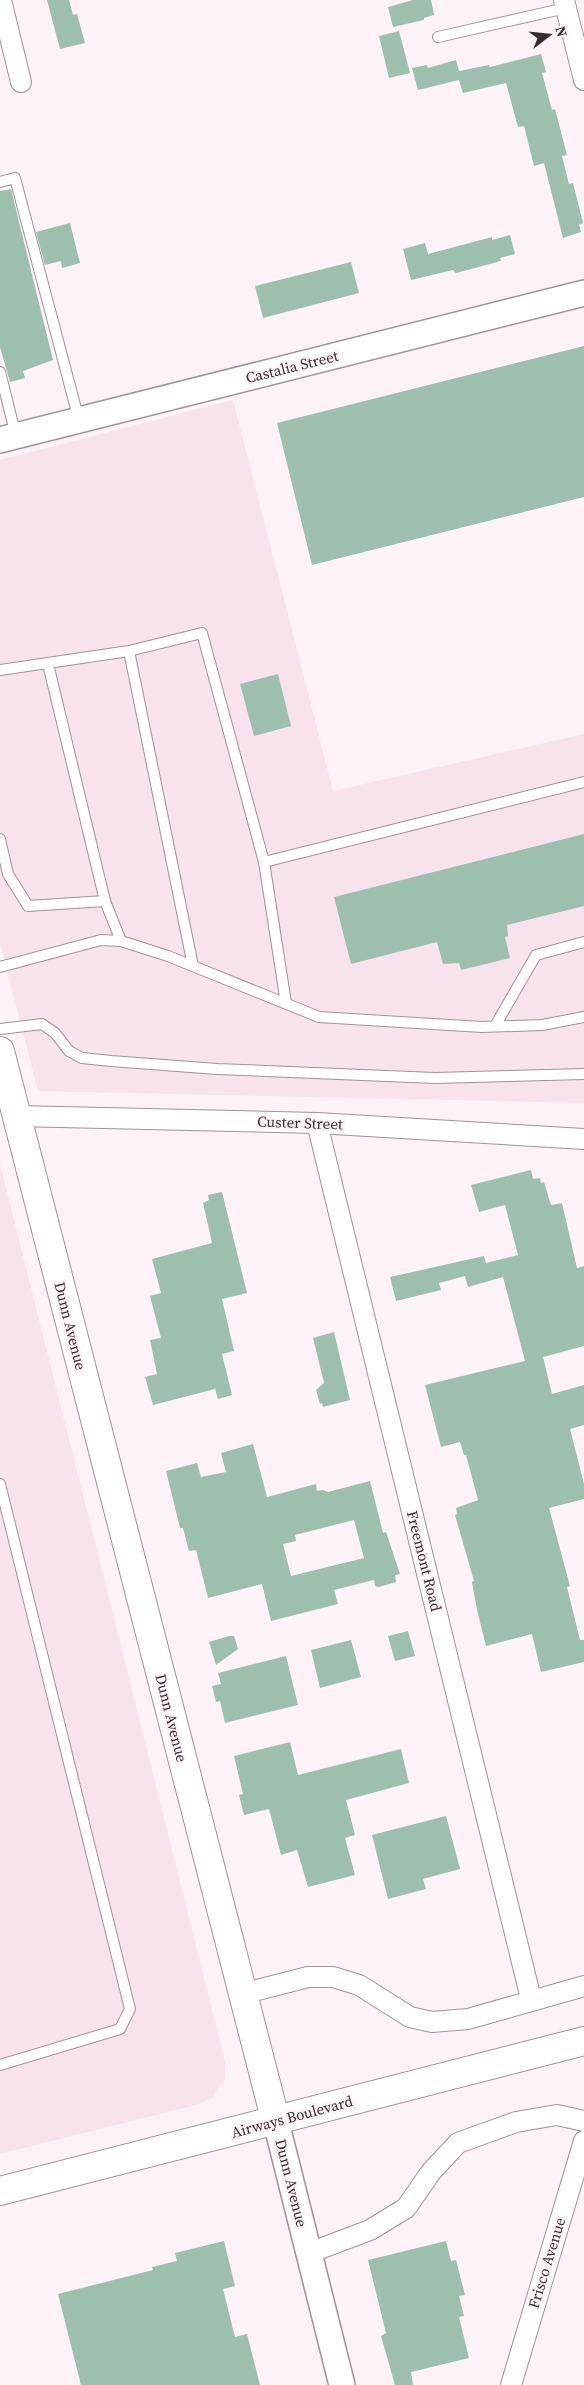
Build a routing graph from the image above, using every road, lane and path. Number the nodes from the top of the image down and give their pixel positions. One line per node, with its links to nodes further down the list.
1 (2, 0): 5 (street)
2 (565, 4): 3 (lane); 4 (street)
3 (438, 38)
4 (584, 80)
5 (21, 82)
6 (0, 182): 9 (lane)
7 (584, 293): 9 (street, Castalia Street)
8 (0, 372): 10 (lane)
9 (79, 420): 10 (street, Castalia Street)
10 (8, 438)
11 (129, 651): 12 (lane); 16 (lane); 21 (lane)
12 (48, 664): 13 (lane); 17 (lane)
13 (0, 670)
14 (584, 782): 16 (lane)
15 (0, 839): 17 (lane)
16 (264, 862): 22 (lane)
17 (106, 901): 18 (lane)
18 (121, 941): 20 (lane); 21 (lane)
19 (584, 942): 24 (lane)
20 (0, 966)
21 (193, 966): 22 (lane)
22 (286, 1003): 24 (lane)
23 (584, 1017): 24 (lane)
24 (495, 1026)
25 (0, 1029): 27 (lane)
26 (0, 1051): 28 (main road, Dunn Avenue)
27 (584, 1074)
28 (16, 1116): 29 (street, Custer Street); 33 (main road, Dunn Avenue)
29 (318, 1123): 30 (street, Custer Street); 34 (street, Freemont Road)
30 (584, 1139)
31 (0, 1484): 36 (lane)
32 (584, 1986): 34 (street)
33 (242, 1994): 34 (street); 38 (main road, Dunn Avenue)
34 (532, 2000)
35 (584, 2041): 38 (main road, Airways Boulevard)
36 (0, 2066)
37 (584, 2121): 41 (street)
38 (276, 2122): 40 (main road, Airways Boulevard); 41 (street, Dunn Avenue)
39 (584, 2141): 43 (street, Frisco Avenue)
40 (0, 2191)
41 (308, 2253): 42 (street, Dunn Avenue)
42 (342, 2385)
43 (511, 2385)

